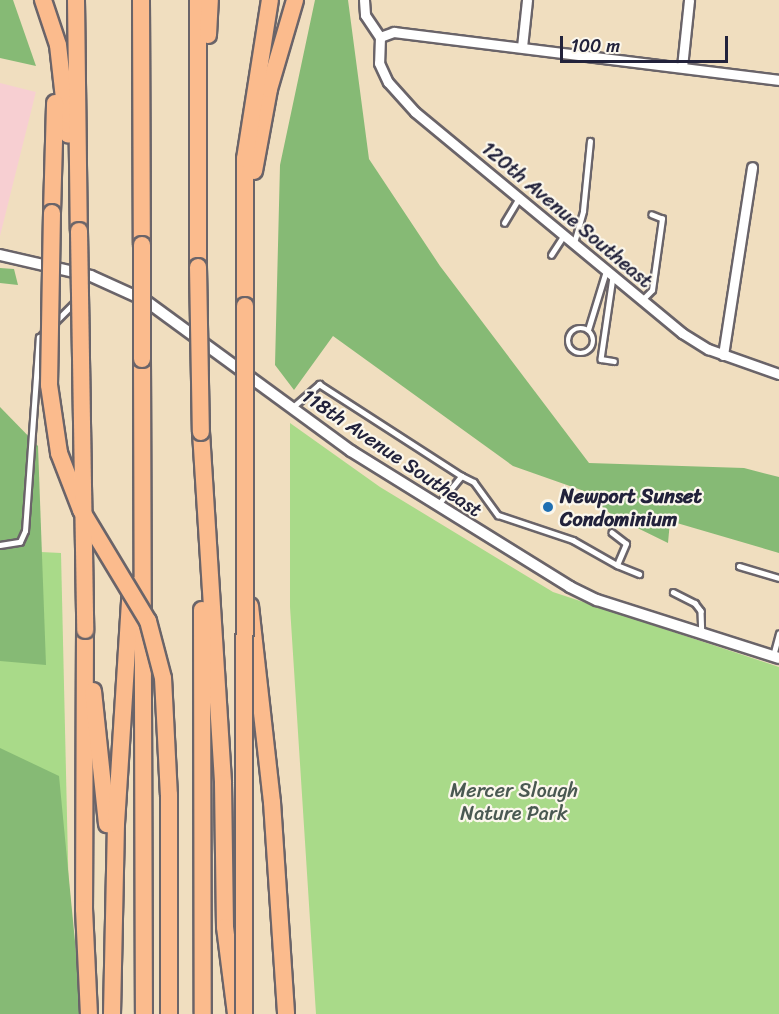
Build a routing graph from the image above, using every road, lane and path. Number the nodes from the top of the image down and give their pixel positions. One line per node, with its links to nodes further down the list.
1 (76, 0): 19 (highway)
2 (141, 0): 39 (highway, bridge)
3 (198, 0): 17 (highway)
4 (210, 0): 17 (highway)
5 (270, 0): 26 (highway)
6 (295, 0): 26 (highway)
7 (364, 0): 11 (street)
8 (527, 0): 12 (street)
9 (689, 0): 13 (street)
10 (44, 3): 19 (highway); 55 (highway, bridge)
11 (380, 37): 12 (street); 18 (street, 120th Avenue Southeast)
12 (522, 47): 13 (street)
13 (682, 67): 14 (street)
14 (779, 81)
15 (590, 141): 23 (lane)
16 (752, 167): 31 (street)
17 (198, 191): 35 (highway, bridge)
18 (519, 198): 21 (lane); 22 (street, 120th Avenue Southeast)
19 (77, 204): 47 (highway, bridge)
20 (652, 215): 29 (lane)
21 (504, 223)
22 (564, 235): 23 (street, 120th Avenue Southeast); 25 (lane)
23 (574, 243): 27 (street, 120th Avenue Southeast)
24 (0, 255): 34 (street, 118th Avenue Southeast)
25 (551, 255)
26 (244, 261): 38 (highway, bridge)
27 (610, 274): 29 (street, 120th Avenue Southeast); 30 (lane); 32 (lane)
28 (86, 291): 41 (lane)
29 (642, 300): 31 (street, 120th Avenue Southeast)
30 (588, 330): 30 (lane)
31 (723, 355): 33 (street, 120th Avenue Southeast)
32 (614, 361)
33 (779, 374)
34 (292, 408): 36 (lane); 37 (street, 118th Avenue Southeast)
35 (201, 432): 56 (highway); 57 (highway)
36 (462, 476): 37 (lane); 42 (lane)
37 (437, 507): 48 (street, 118th Avenue Southeast)
38 (244, 525): 58 (highway, bridge); 59 (highway, bridge)
39 (141, 530): 51 (highway); 54 (highway, bridge)
40 (612, 533): 42 (lane)
41 (0, 545)
42 (617, 565): 44 (lane)
43 (739, 566): 45 (lane)
44 (639, 574)
45 (779, 578)
46 (673, 592): 48 (lane)
47 (85, 630): 51 (highway); 52 (highway)
48 (702, 634): 50 (street, 118th Avenue Southeast)
49 (779, 634): 50 (lane)
50 (776, 657)
51 (113, 893): 53 (highway)
52 (88, 1014)
53 (112, 1014)
54 (144, 1014)
55 (169, 1014)
56 (203, 1014)
57 (236, 1014)
58 (244, 1014)
59 (286, 1014)

